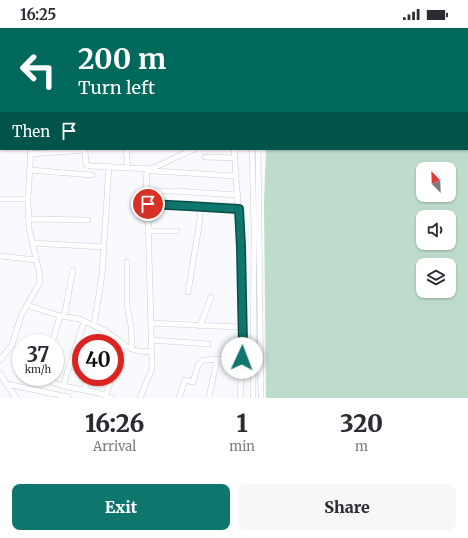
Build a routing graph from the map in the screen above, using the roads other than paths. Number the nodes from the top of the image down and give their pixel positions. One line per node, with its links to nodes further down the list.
1 (67, 28): 2 (street)
2 (75, 28)
3 (126, 150): 12 (street)
4 (192, 150): 13 (street)
5 (234, 150): 10 (street)
6 (252, 150): 39 (street)
7 (258, 150): 74 (street)
8 (31, 152): 11 (street); 14 (street)
9 (205, 157): 10 (street)
10 (235, 158): 16 (street)
11 (109, 166): 12 (street); 29 (street)
12 (128, 168): 13 (street)
13 (148, 169): 16 (street); 17 (street)
14 (30, 170): 15 (street); 20 (street)
15 (92, 175)
16 (236, 176): 18 (street)
17 (146, 191): 18 (street); 21 (street)
18 (238, 195): 23 (street)
19 (0, 198): 20 (street)
20 (28, 199): 24 (street)
21 (148, 204): 22 (street); 26 (street)
22 (201, 206): 23 (street); 34 (street)
23 (239, 209): 38 (street)
24 (29, 219): 25 (street); 28 (street)
25 (88, 220)
26 (148, 231): 27 (street); 41 (street)
27 (177, 231)
28 (32, 243): 29 (street); 31 (street)
29 (104, 247): 42 (street)
30 (0, 256): 31 (street)
31 (36, 260): 36 (street)
32 (127, 262): 52 (street)
33 (73, 270): 37 (street)
34 (188, 292)
35 (211, 297): 43 (street)
36 (27, 305): 37 (street); 56 (street)
37 (62, 316): 40 (street); 46 (street)
38 (242, 319): 39 (street); 44 (street)
39 (253, 319): 73 (street)
40 (84, 322): 42 (street); 58 (street)
41 (151, 323): 43 (street); 49 (street)
42 (94, 326): 45 (street)
43 (200, 326): 44 (street)
44 (242, 327): 54 (street)
45 (104, 330): 47 (street); 48 (street)
46 (55, 334)
47 (103, 334)
48 (110, 334)
49 (151, 340): 51 (street); 53 (street)
50 (124, 344): 52 (street)
51 (208, 344)
52 (132, 349): 53 (street)
53 (151, 352): 69 (street)
54 (242, 358): 55 (street); 72 (street)
55 (217, 359): 70 (street); 71 (street)
56 (0, 360)
57 (0, 374): 59 (street)
58 (64, 383)
59 (7, 384): 66 (street); 67 (street)
60 (63, 386): 63 (street)
61 (86, 386): 64 (street)
62 (109, 386): 65 (street)
63 (72, 388): 64 (street); 67 (street)
64 (84, 390): 65 (street)
65 (105, 397): 68 (street)
66 (16, 398)
67 (67, 398)
68 (112, 398)
69 (140, 398)
70 (179, 398)
71 (209, 398)
72 (240, 398)
73 (253, 398)
74 (261, 398)

